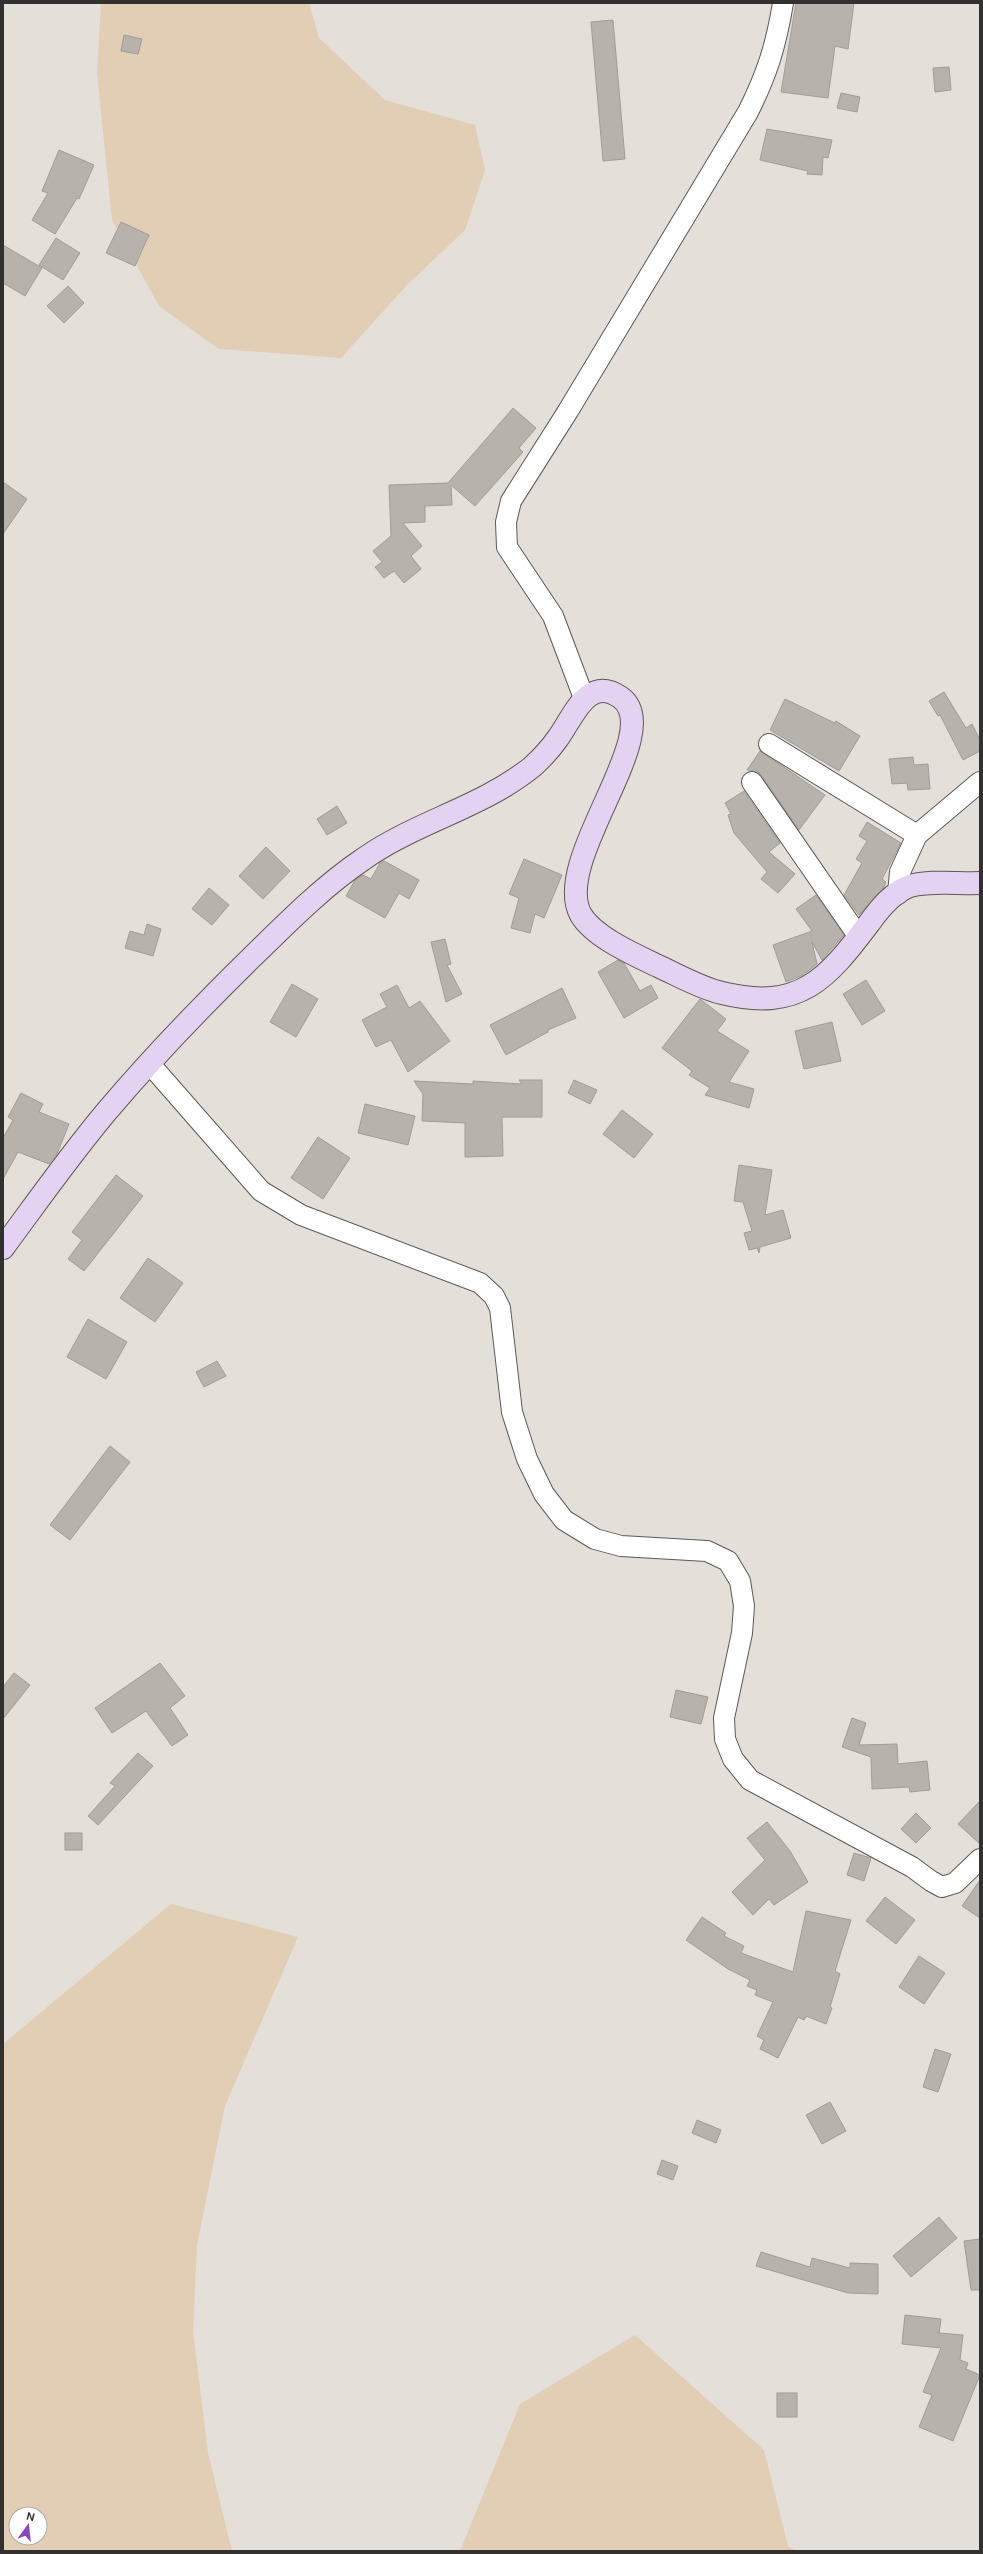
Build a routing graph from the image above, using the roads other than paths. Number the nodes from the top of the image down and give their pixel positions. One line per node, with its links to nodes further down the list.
1 (783, 3): 2 (street)
2 (584, 698): 9 (street); 10 (street)
3 (769, 744): 6 (street)
4 (752, 782): 9 (street)
5 (980, 782): 6 (street)
6 (917, 835): 8 (street)
7 (980, 883): 8 (street)
8 (898, 894): 9 (street)
9 (859, 937)
10 (149, 1063): 11 (street); 12 (street)
11 (3, 1248)
12 (980, 1859)

